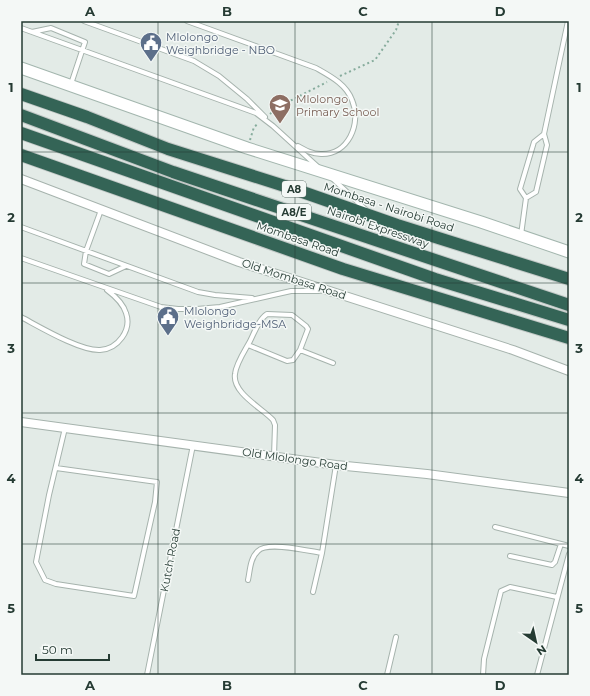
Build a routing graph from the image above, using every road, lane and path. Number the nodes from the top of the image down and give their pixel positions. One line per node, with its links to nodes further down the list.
1 (84, 21): 13 (lane)
2 (187, 21): 9 (lane)
3 (399, 21): 9 (path)
4 (568, 21): 15 (lane)
5 (21, 28): 6 (lane)
6 (31, 32): 7 (lane); 7 (lane)
7 (83, 50): 10 (lane); 13 (lane)
8 (21, 68): 10 (street)
9 (334, 78): 13 (path); 16 (lane)
10 (70, 86): 17 (street)
11 (21, 94): 23 (highway, Mombasa - Nairobi Road / A8)
12 (21, 115): 34 (highway, Nairobi Expressway / A8/E)
13 (264, 118): 16 (lane); 17 (path)
14 (21, 133): 36 (highway, A8/E)
15 (544, 134): 21 (lane); 21 (lane)
16 (292, 143): 19 (lane)
17 (247, 148): 19 (street)
18 (21, 155): 37 (highway, Mombasa Road)
19 (329, 175): 23 (lane); 25 (street)
20 (21, 180): 22 (street, Old Mombasa Road)
21 (526, 198): 25 (lane)
22 (101, 209): 26 (lane); 32 (street, Old Mombasa Road)
23 (397, 225): 30 (highway, Mombasa - Nairobi Road / A8)
24 (21, 227): 26 (lane)
25 (521, 236): 27 (street)
26 (86, 251): 29 (lane); 29 (lane)
27 (569, 252)
28 (21, 258): 31 (lane)
29 (126, 266): 33 (lane)
30 (569, 279)
31 (102, 287): 33 (lane); 35 (lane)
32 (326, 291): 33 (lane); 41 (street, Old Mombasa Road)
33 (256, 298)
34 (569, 305)
35 (21, 318)
36 (569, 320)
37 (569, 338)
38 (248, 344): 39 (lane); 39 (lane); 45 (lane)
39 (300, 350): 40 (lane)
40 (334, 363)
41 (569, 371)
42 (21, 422): 43 (street, Old Mlolongo Road)
43 (65, 428): 44 (street, Old Mlolongo Road); 47 (lane)
44 (193, 445): 45 (street, Old Mlolongo Road); 59 (lane, Kutch Road)
45 (274, 456): 46 (street, Old Mlolongo Road)
46 (336, 465): 48 (street, Old Mlolongo Road); 52 (lane)
47 (56, 468): 47 (lane)
48 (569, 493)
49 (495, 527): 50 (lane)
50 (561, 544): 51 (lane); 54 (lane)
51 (569, 546)
52 (322, 553): 55 (lane); 56 (lane)
53 (569, 554): 57 (lane)
54 (510, 556)
55 (248, 580)
56 (313, 592)
57 (557, 597): 61 (lane); 62 (lane)
58 (396, 638): 60 (lane)
59 (147, 675)
60 (387, 675)
61 (483, 675)
62 (537, 675)

